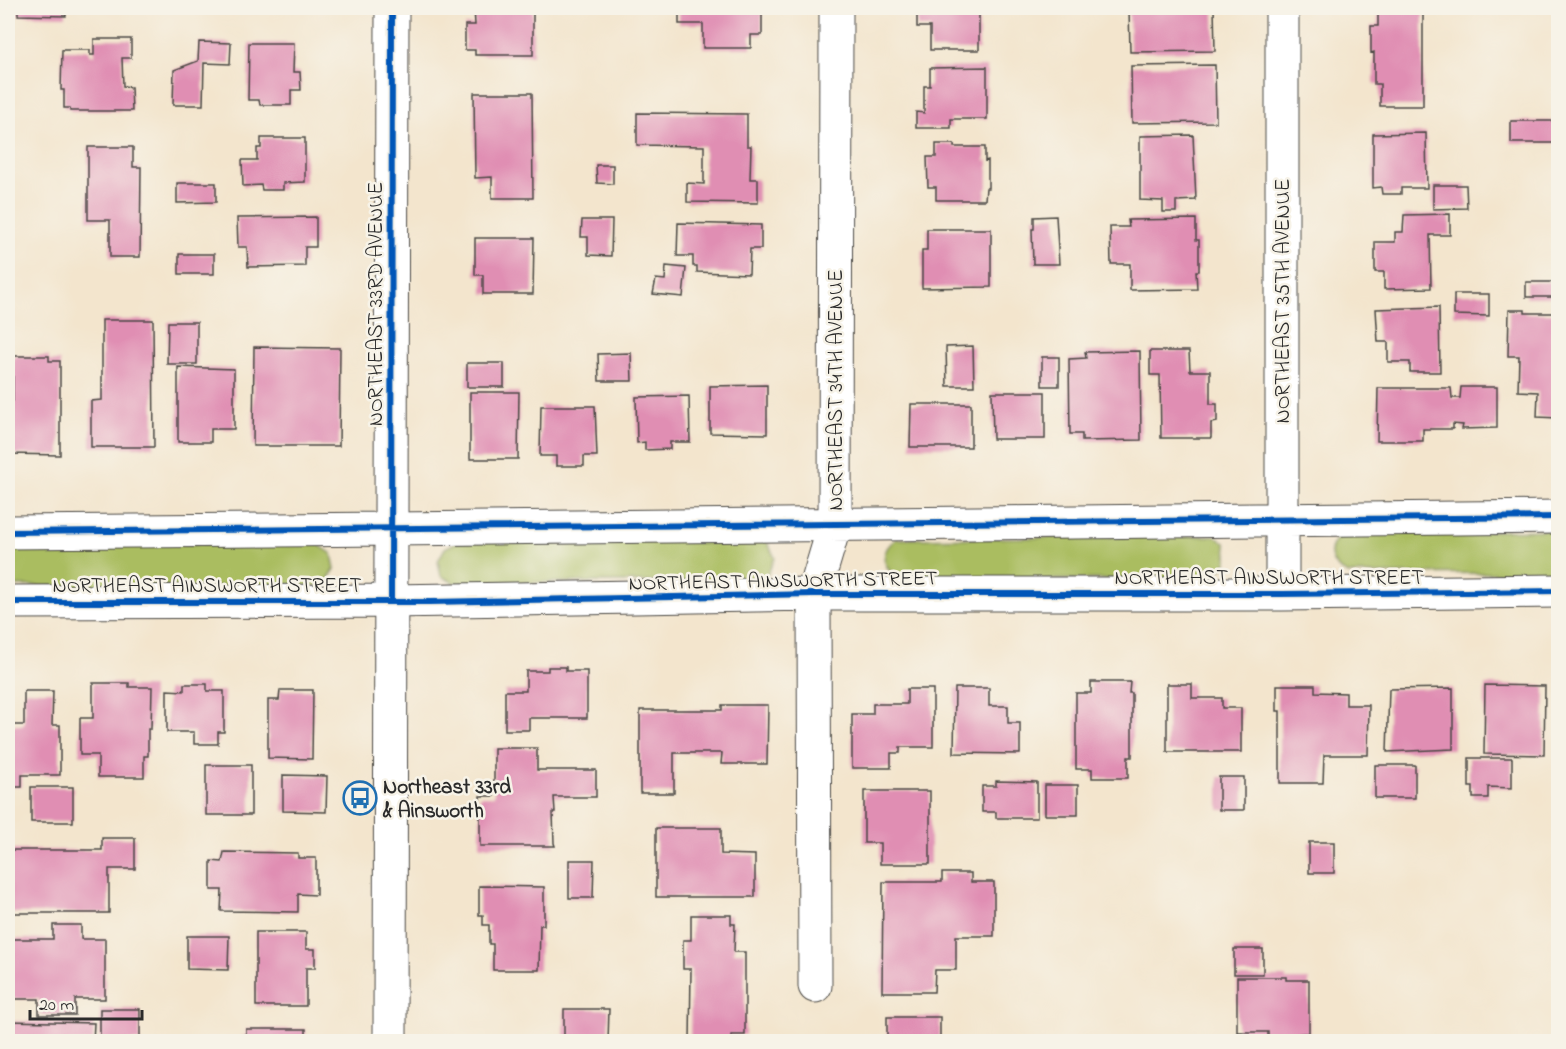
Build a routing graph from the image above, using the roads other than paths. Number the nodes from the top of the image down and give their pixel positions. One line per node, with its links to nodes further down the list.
1 (392, 8): 7 (street, NORTHEAST 33RD AVENUE)
2 (836, 8): 6 (street, NORTHEAST 34TH AVENUE)
3 (1282, 8): 5 (street, NORTHEAST 35TH AVENUE)
4 (1558, 517): 5 (street)
5 (1282, 521): 6 (street); 11 (street, NORTHEAST 35TH AVENUE)
6 (835, 524): 7 (street); 10 (street, NORTHEAST 34TH AVENUE)
7 (391, 529): 8 (street); 12 (street, NORTHEAST 33RD AVENUE)
8 (8, 532)
9 (1558, 591): 11 (street, NORTHEAST AINSWORTH STREET)
10 (814, 594): 11 (street, NORTHEAST AINSWORTH STREET); 12 (street, NORTHEAST AINSWORTH STREET); 14 (street, NORTHEAST 34TH AVENUE)
11 (1282, 594)
12 (391, 601): 13 (street, NORTHEAST AINSWORTH STREET); 15 (street, NORTHEAST 33RD AVENUE)
13 (8, 602)
14 (815, 986)
15 (390, 1041)

